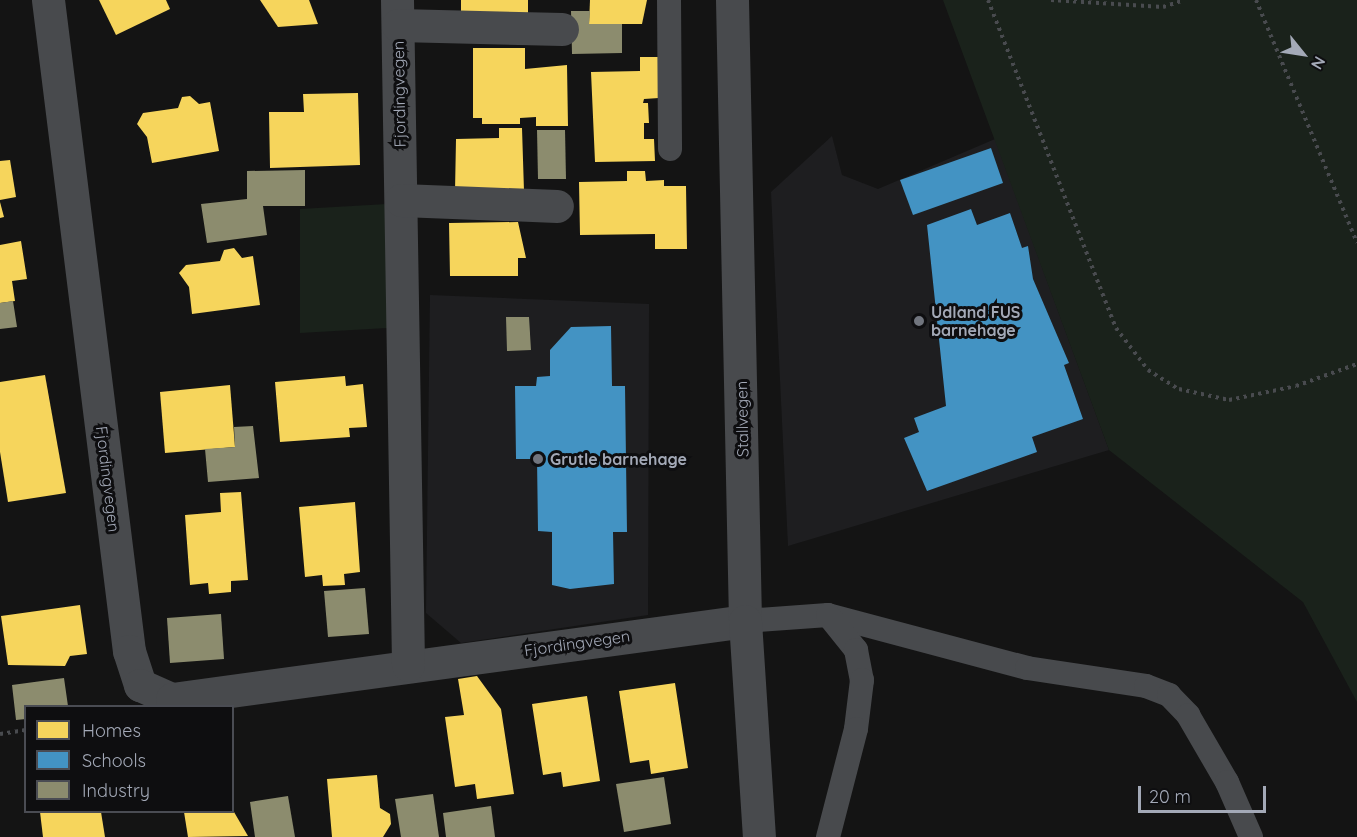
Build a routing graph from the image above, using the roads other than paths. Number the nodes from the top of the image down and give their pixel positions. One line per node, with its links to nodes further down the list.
1 (48, 0): 11 (street, Fjordingvegen)
2 (669, 0): 6 (lane)
3 (732, 0): 10 (street, Stallvegen)
4 (398, 12): 5 (street, Fjordingvegen); 7 (street, Fjordingvegen)
5 (562, 29)
6 (670, 149)
7 (401, 200): 8 (street); 11 (street, Fjordingvegen)
8 (557, 206)
9 (828, 615): 10 (lane); 13 (lane); 14 (lane)
10 (745, 621): 11 (street, Fjordingvegen); 12 (street, Stallvegen)
11 (408, 666)
12 (759, 837)
13 (828, 837)
14 (1251, 837)

